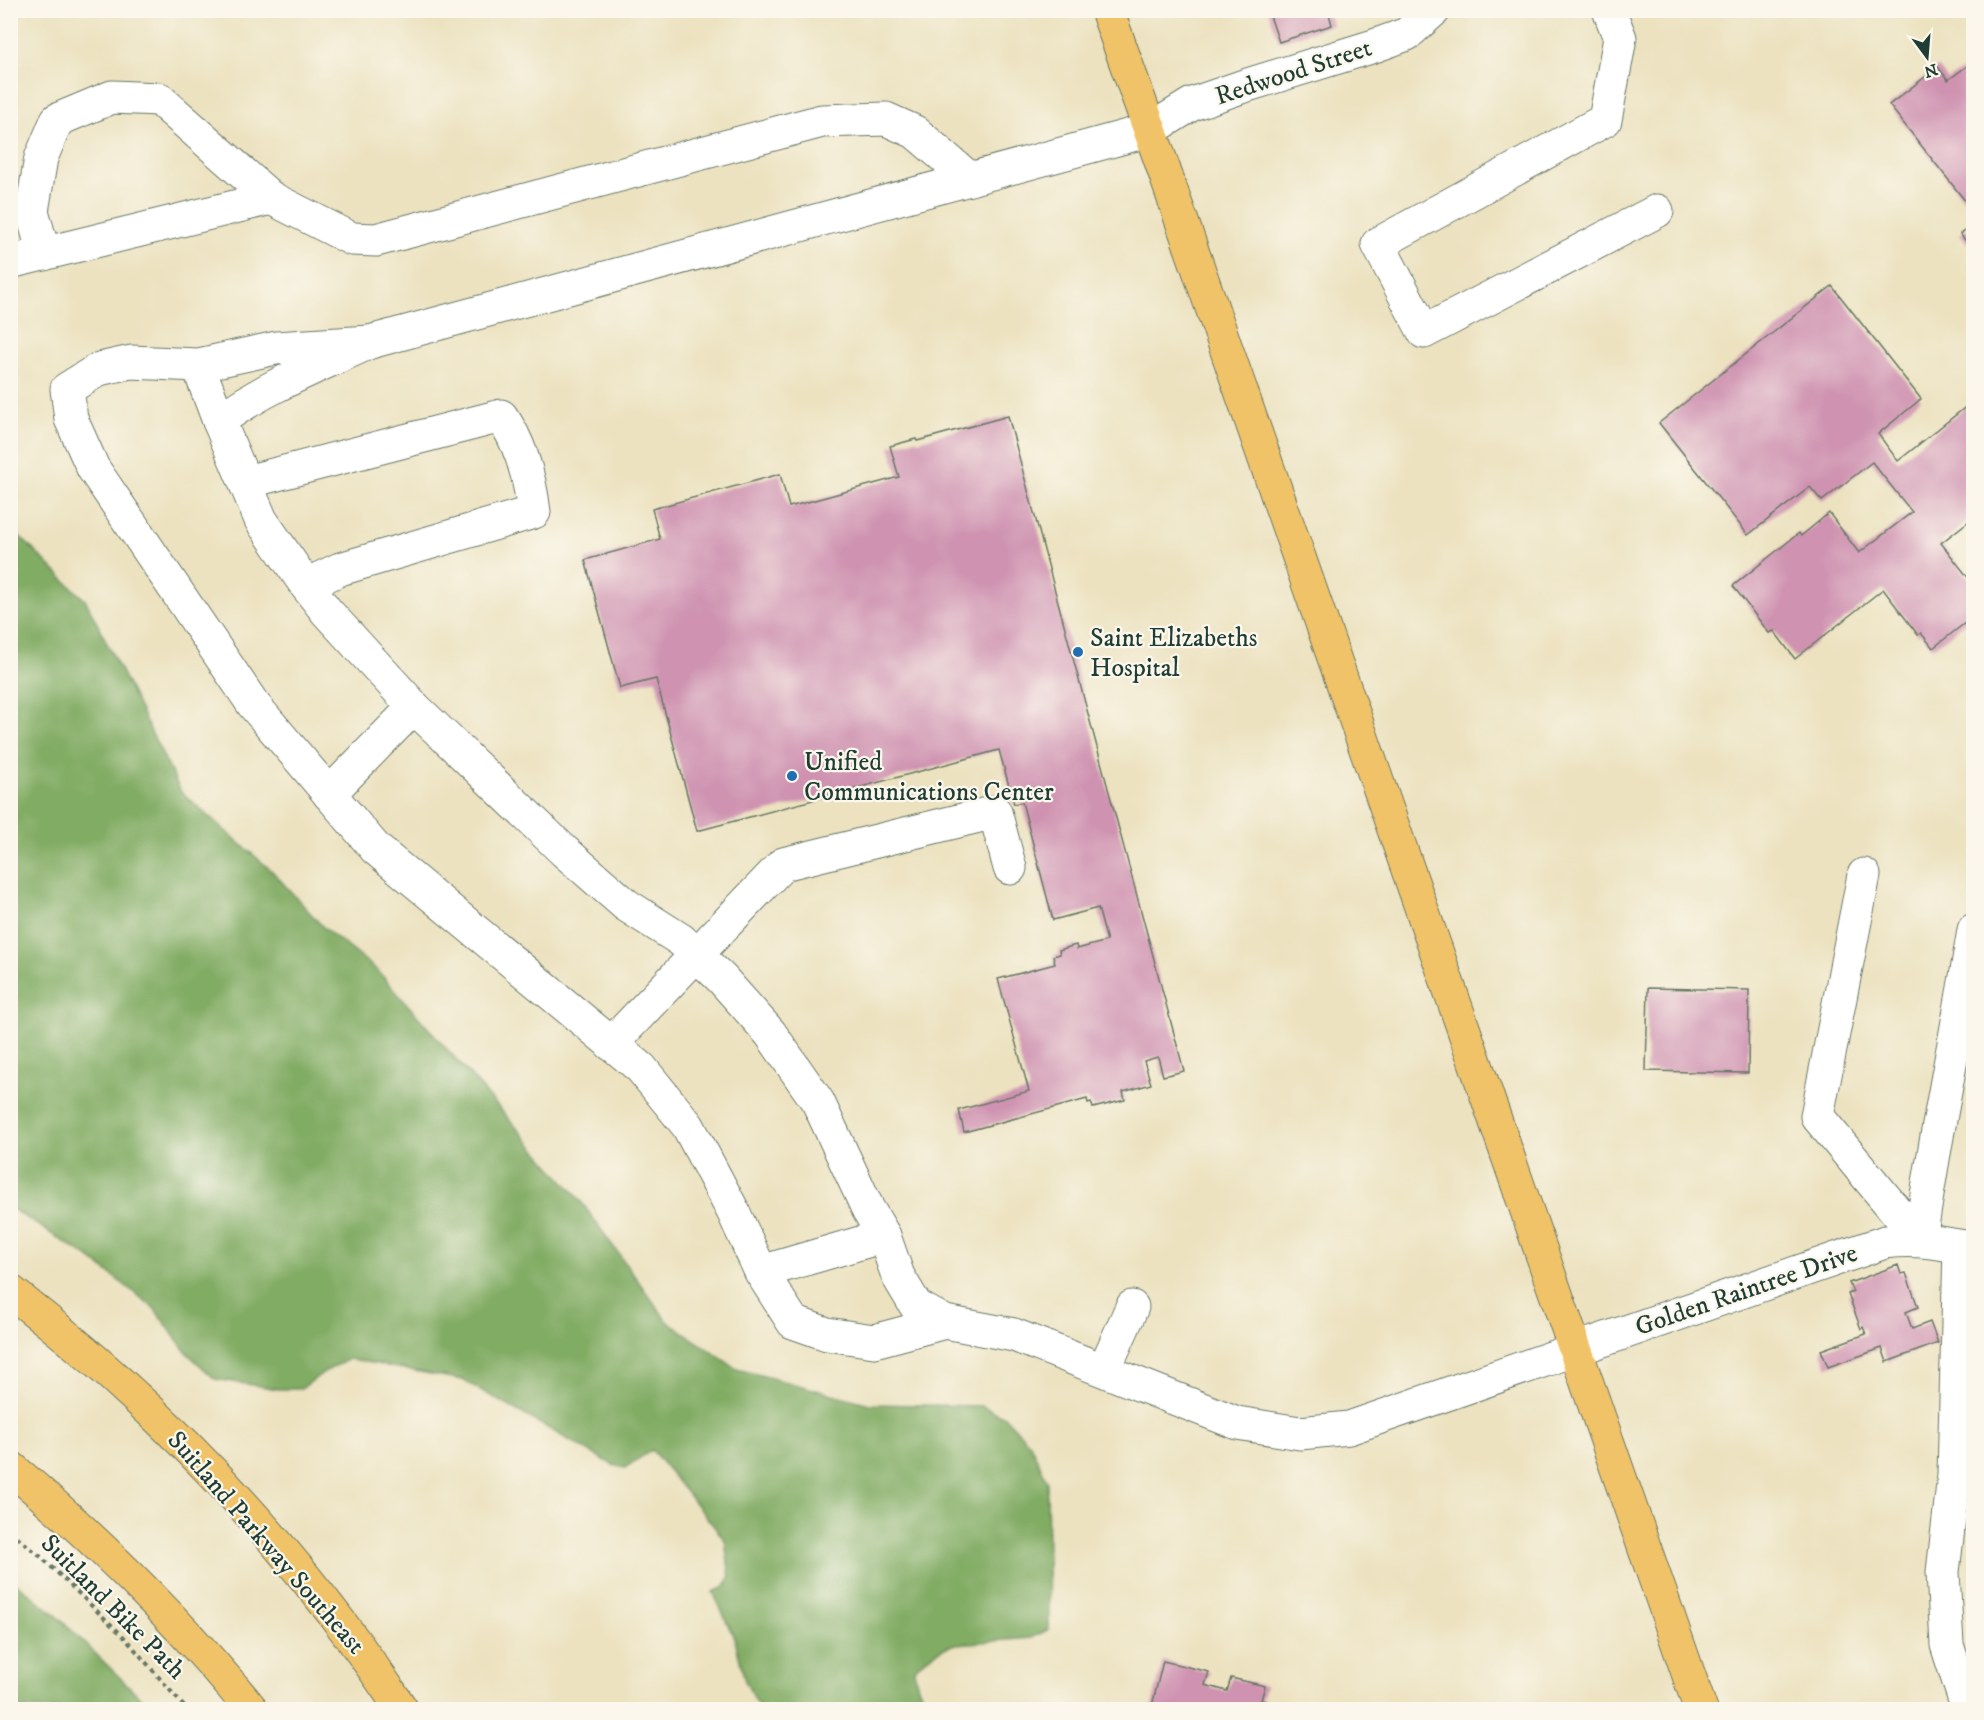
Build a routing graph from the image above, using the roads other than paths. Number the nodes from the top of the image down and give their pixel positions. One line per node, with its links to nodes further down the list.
1 (1107, 10): 4 (main road)
2 (1609, 10): 7 (lane)
3 (1435, 11): 4 (lane, Redwood Street)
4 (1150, 130): 5 (lane, Redwood Street); 29 (main road)
5 (970, 179): 6 (lane); 10 (lane, Redwood Street)
6 (270, 198): 8 (lane); 8 (lane)
7 (1657, 211)
8 (44, 254): 9 (lane)
9 (10, 262)
10 (370, 342): 11 (lane); 12 (lane)
11 (198, 365): 12 (lane); 16 (lane)
12 (219, 421): 13 (lane)
13 (246, 482): 14 (lane); 14 (lane)
14 (306, 585): 15 (lane)
15 (414, 707): 16 (lane); 20 (lane)
16 (329, 794): 21 (lane)
17 (1010, 868): 20 (lane)
18 (1864, 875): 23 (lane)
19 (1974, 930): 23 (lane)
20 (696, 954): 21 (lane); 22 (lane)
21 (611, 1044): 25 (lane)
22 (884, 1236): 25 (lane); 28 (lane)
23 (1920, 1240): 24 (lane, Golden Raintree Drive); 29 (lane, Golden Raintree Drive)
24 (1967, 1248): 35 (lane)
25 (761, 1272): 28 (lane)
26 (10, 1291): 33 (main road, Suitland Parkway Southeast)
27 (1132, 1307): 30 (lane)
28 (945, 1322): 30 (lane, Golden Raintree Drive)
29 (1575, 1349): 30 (lane, Golden Raintree Drive); 34 (main road)
30 (1104, 1370)
31 (10, 1467): 32 (main road)
32 (252, 1710)
33 (402, 1710)
34 (1701, 1710)
35 (1968, 1710)

